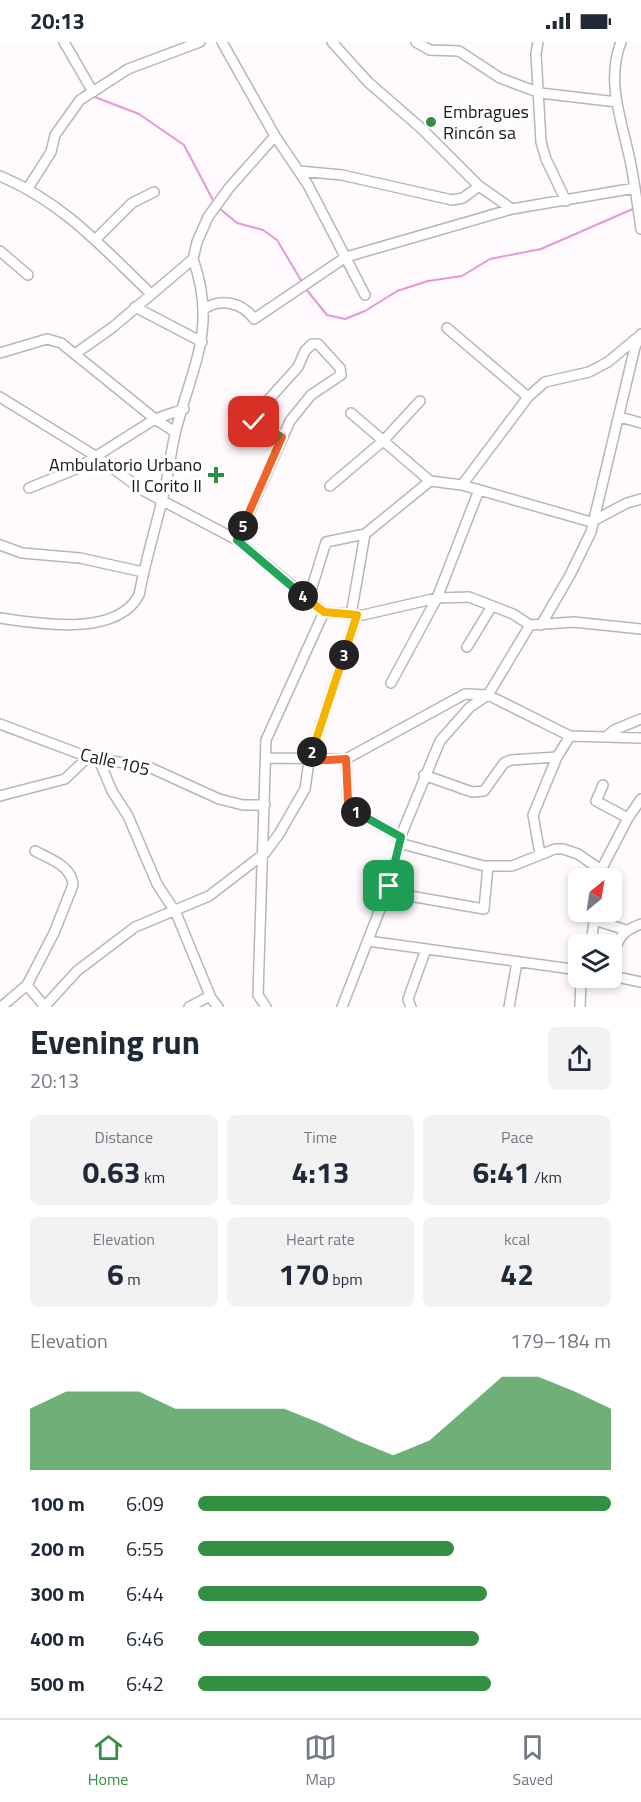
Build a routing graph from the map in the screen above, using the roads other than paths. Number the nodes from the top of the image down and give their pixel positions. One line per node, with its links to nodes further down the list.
1 (64, 42): 9 (street)
2 (200, 42): 9 (street)
3 (222, 42): 12 (street)
4 (332, 42): 16 (street)
5 (416, 42): 8 (street)
6 (538, 42): 10 (street)
7 (621, 42): 11 (street)
8 (461, 46): 10 (street)
9 (93, 92): 17 (street)
10 (540, 93): 11 (street); 20 (street)
11 (617, 102): 13 (street)
12 (275, 136): 14 (street); 26 (street)
13 (636, 163): 18 (street)
14 (299, 171): 16 (street); 25 (street)
15 (0, 176): 17 (street)
16 (479, 186): 21 (street)
17 (28, 188): 23 (street)
18 (635, 188): 20 (street); 22 (street)
19 (154, 192): 23 (street)
20 (566, 201): 21 (street)
21 (512, 209): 25 (street)
22 (641, 229)
23 (94, 240): 28 (street)
24 (0, 251): 27 (street)
25 (346, 257): 29 (street); 31 (street)
26 (193, 260): 28 (street); 31 (street)
27 (28, 275)
28 (151, 294): 30 (street)
29 (365, 295)
30 (135, 307): 34 (street); 36 (street)
31 (204, 309): 34 (street)
32 (447, 328): 37 (street)
33 (639, 336): 37 (street); 42 (street)
34 (202, 342): 40 (street)
35 (0, 353): 36 (street)
36 (75, 354): 43 (street)
37 (528, 397): 50 (street)
38 (0, 398): 48 (street)
39 (420, 401): 47 (street)
40 (184, 409): 43 (street); 45 (street)
41 (351, 413): 47 (street)
42 (620, 417): 44 (street); 56 (street)
43 (154, 419): 45 (street); 48 (street)
44 (641, 423)
45 (176, 432): 54 (street)
46 (282, 437): 46 (street); 58 (street)
47 (383, 441): 49 (street); 51 (street)
48 (97, 457): 52 (street); 54 (street)
49 (430, 481): 50 (street); 57 (street)
50 (462, 485): 53 (street)
51 (330, 486)
52 (29, 488)
53 (479, 490): 56 (street); 61 (street)
54 (163, 500): 58 (street); 60 (street)
55 (641, 500): 56 (street)
56 (591, 522): 68 (street)
57 (365, 534): 62 (street); 65 (street)
58 (237, 540): 62 (street)
59 (0, 545): 60 (street)
60 (143, 572): 66 (street)
61 (437, 598): 63 (street); 65 (street); 71 (street)
62 (308, 600): 64 (street)
63 (492, 606): 67 (street); 70 (street)
64 (324, 612): 65 (street); 80 (street)
65 (354, 615): 83 (street)
66 (0, 618)
67 (530, 625): 68 (street); 72 (street)
68 (542, 625): 69 (street)
69 (641, 629)
70 (467, 647)
71 (391, 683)
72 (488, 695): 75 (street); 81 (street); 84 (street)
73 (641, 719): 76 (street)
74 (0, 724): 78 (street, Calle 105)
75 (570, 736): 76 (street); 79 (street)
76 (606, 737): 77 (street)
77 (641, 738)
78 (88, 757): 82 (street, Calle 105); 86 (street)
79 (557, 757): 84 (street); 93 (street)
80 (266, 758): 83 (street); 88 (street)
81 (346, 759): 83 (street); 90 (street)
82 (99, 760): 88 (street, Calle 105); 98 (street)
83 (309, 761): 92 (street)
84 (424, 775): 90 (street)
85 (603, 785): 89 (street)
86 (0, 796)
87 (641, 799): 89 (street)
88 (264, 805): 92 (street)
89 (628, 818): 96 (street)
90 (400, 840): 94 (street); 97 (street)
91 (36, 851): 109 (street)
92 (265, 853): 98 (street); 116 (street)
93 (540, 854): 94 (street); 95 (street)
94 (488, 866): 97 (street)
95 (593, 868)
96 (604, 868)
97 (387, 892): 103 (street)
98 (174, 910): 111 (street); 113 (street)
99 (608, 922): 101 (street)
100 (641, 924): 101 (street)
101 (626, 930): 102 (street)
102 (622, 935)
103 (368, 941): 104 (street); 117 (street)
104 (426, 949): 105 (street); 118 (street)
105 (517, 962): 106 (street); 119 (street)
106 (568, 969)
107 (622, 978): 108 (street)
108 (641, 982)
109 (27, 986): 112 (street); 113 (street)
110 (581, 988): 120 (street)
111 (210, 996): 114 (street); 115 (street)
112 (1, 1007)
113 (45, 1007)
114 (189, 1007)
115 (218, 1007)
116 (266, 1007)
117 (342, 1007)
118 (411, 1007)
119 (509, 1007)
120 (580, 1007)

